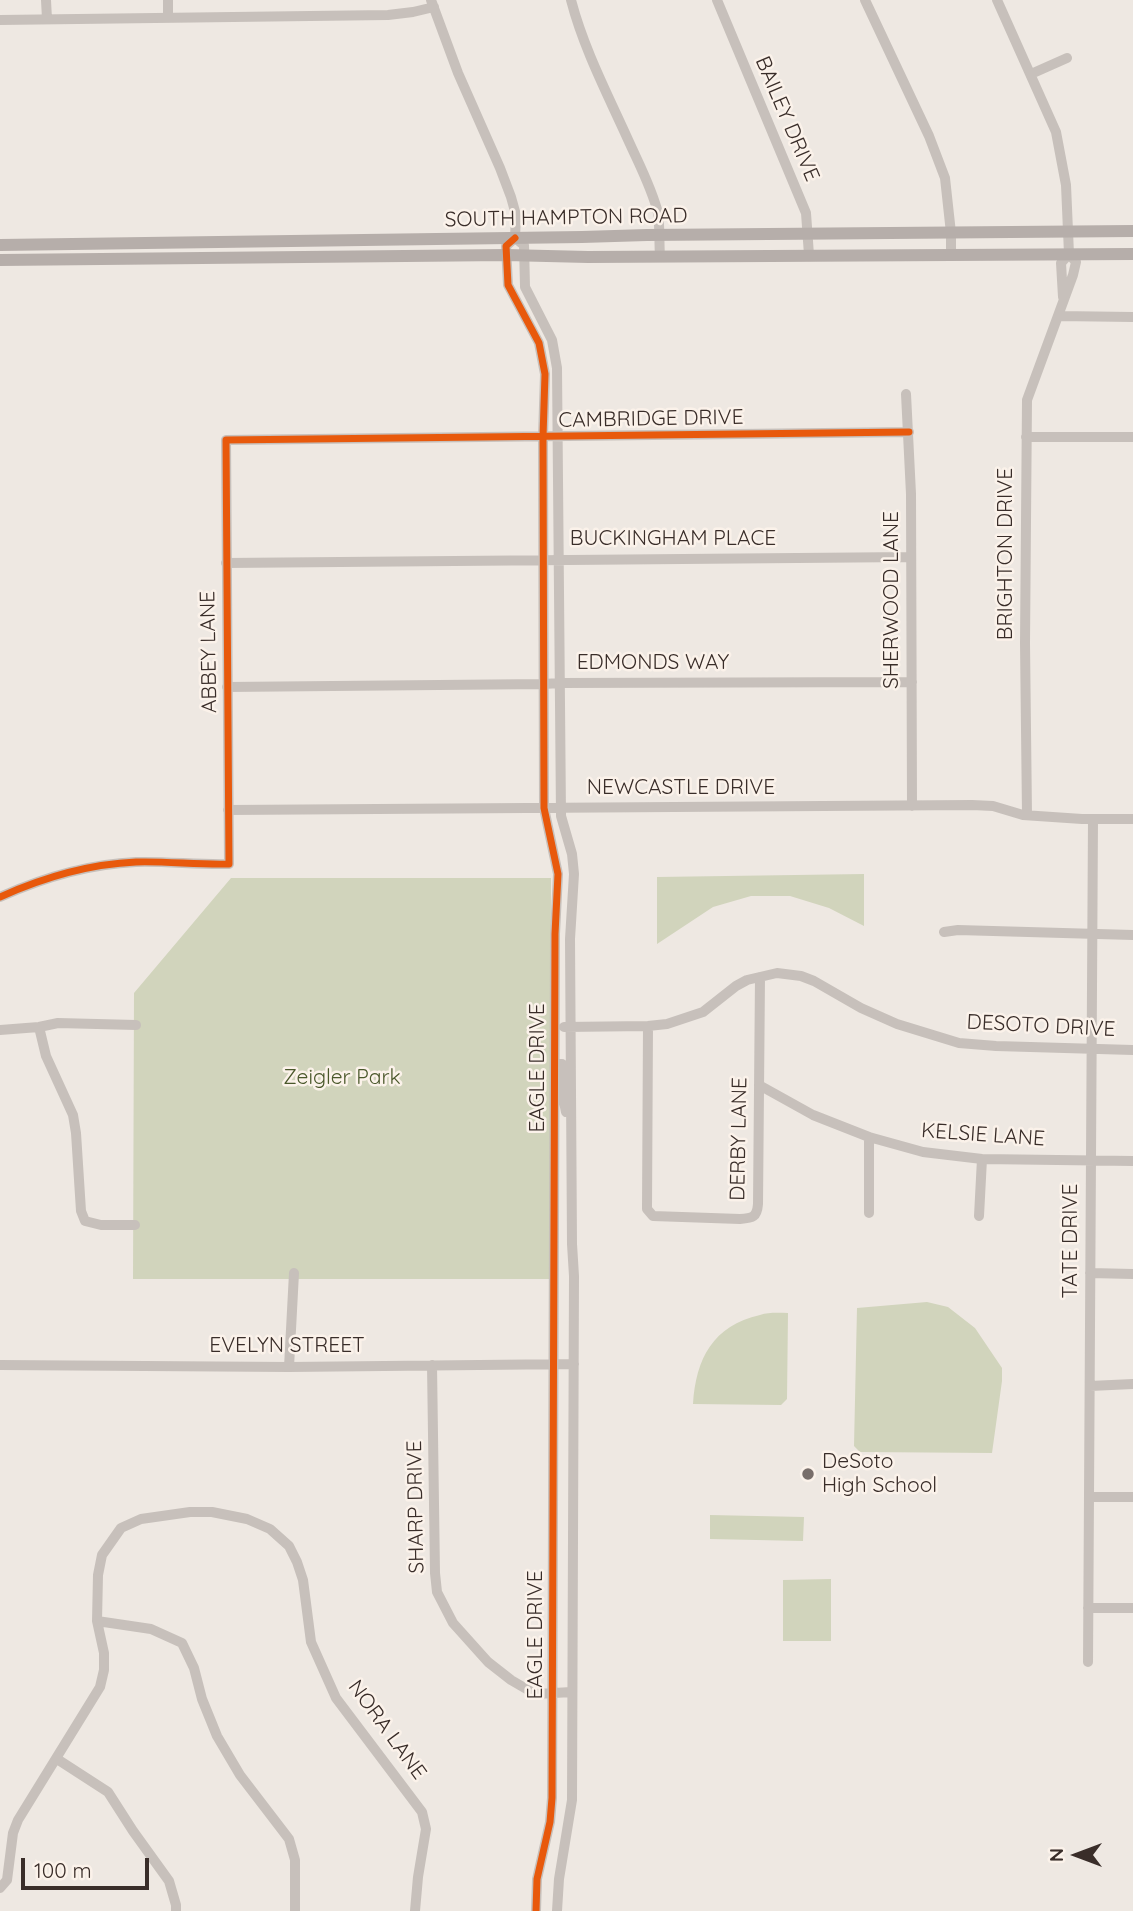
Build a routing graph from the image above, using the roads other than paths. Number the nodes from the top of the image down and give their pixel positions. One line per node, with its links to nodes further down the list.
1 (46, 0): 9 (street)
2 (168, 0): 8 (street)
3 (571, 0): 17 (street)
4 (717, 0): 16 (street, BAILEY DRIVE)
5 (997, 0): 12 (street)
6 (869, 1): 15 (street)
7 (432, 4): 8 (street); 18 (street)
8 (168, 18): 9 (street)
9 (47, 19): 10 (street)
10 (0, 20)
11 (1067, 58): 12 (street)
12 (1031, 75): 13 (street)
13 (1069, 232): 14 (main road, SOUTH HAMPTON ROAD); 15 (main road, SOUTH HAMPTON ROAD); 24 (street)
14 (1133, 232)
15 (951, 233): 16 (main road, SOUTH HAMPTON ROAD); 23 (street)
16 (807, 234): 17 (main road, SOUTH HAMPTON ROAD); 28 (street, BAILEY DRIVE)
17 (659, 235): 18 (main road, SOUTH HAMPTON ROAD); 29 (street)
18 (515, 238): 19 (main road, SOUTH HAMPTON ROAD); 26 (street); 27 (street, EAGLE DRIVE)
19 (331, 240): 20 (main road, SOUTH HAMPTON ROAD); 30 (main road)
20 (144, 243): 22 (main road, SOUTH HAMPTON ROAD); 32 (main road)
21 (0, 244): 22 (main road, SOUTH HAMPTON ROAD)
22 (62, 244): 31 (main road)
23 (951, 254): 24 (main road, SOUTH HAMPTON ROAD); 28 (main road, SOUTH HAMPTON ROAD)
24 (1069, 254): 25 (main road, SOUTH HAMPTON ROAD); 34 (street, BRIGHTON DRIVE)
25 (1133, 254)
26 (506, 255): 27 (main road, SOUTH HAMPTON ROAD); 30 (main road, SOUTH HAMPTON ROAD); 40 (street, EAGLE DRIVE)
27 (524, 255): 29 (main road, SOUTH HAMPTON ROAD); 41 (street, EAGLE DRIVE)
28 (809, 255): 29 (main road, SOUTH HAMPTON ROAD)
29 (660, 256)
30 (332, 257): 32 (main road, SOUTH HAMPTON ROAD)
31 (62, 259): 32 (main road, SOUTH HAMPTON ROAD); 33 (main road, SOUTH HAMPTON ROAD)
32 (143, 259)
33 (0, 260)
34 (1058, 316): 35 (street); 38 (street, BRIGHTON DRIVE)
35 (1133, 317)
36 (906, 394): 37 (street, SHERWOOD LANE)
37 (909, 432): 41 (street, CAMBRIDGE DRIVE); 43 (street, SHERWOOD LANE)
38 (1026, 437): 39 (street); 55 (street, BRIGHTON DRIVE)
39 (1133, 437)
40 (543, 438): 41 (street, CAMBRIDGE DRIVE); 42 (street, CAMBRIDGE DRIVE); 44 (street, EAGLE DRIVE)
41 (558, 438): 45 (street, EAGLE DRIVE)
42 (226, 440): 46 (street, ABBEY LANE)
43 (911, 557): 45 (street, BUCKINGHAM PLACE); 48 (street, SHERWOOD LANE)
44 (543, 559): 45 (street, BUCKINGHAM PLACE); 46 (street, BUCKINGHAM PLACE); 49 (street, EAGLE DRIVE)
45 (559, 559): 47 (street, EAGLE DRIVE)
46 (226, 563): 50 (street, ABBEY LANE)
47 (560, 682): 48 (street, EDMONDS WAY); 49 (street, EDMONDS WAY); 52 (street, EAGLE DRIVE)
48 (912, 682): 51 (street, SHERWOOD LANE)
49 (544, 684): 50 (street, EDMONDS WAY); 53 (street, EAGLE DRIVE)
50 (227, 687): 54 (street, ABBEY LANE)
51 (912, 806): 52 (street, NEWCASTLE DRIVE); 55 (street, NEWCASTLE DRIVE)
52 (561, 807): 53 (street, NEWCASTLE DRIVE); 59 (street, EAGLE DRIVE)
53 (544, 808): 54 (street, NEWCASTLE DRIVE); 58 (street, EAGLE DRIVE)
54 (228, 810): 60 (street, ABBEY LANE)
55 (1027, 815): 56 (street, NEWCASTLE DRIVE)
56 (1093, 819): 57 (street, NEWCASTLE DRIVE); 62 (street, TATE DRIVE)
57 (1133, 819)
58 (558, 874): 59 (street); 68 (street, EAGLE DRIVE)
59 (573, 874): 69 (street, EAGLE DRIVE)
60 (1, 894)
61 (944, 932): 62 (street)
62 (1093, 935): 63 (street); 72 (street, TATE DRIVE)
63 (1133, 935)
64 (760, 977): 66 (street, DESOTO DRIVE); 72 (street, DESOTO DRIVE); 74 (street, DERBY LANE)
65 (136, 1025): 67 (street)
66 (648, 1026): 69 (street, DESOTO DRIVE); 74 (street, DERBY LANE)
67 (39, 1027): 70 (street); 82 (street)
68 (555, 1027): 69 (street, DESOTO DRIVE); 73 (street, EAGLE DRIVE)
69 (571, 1027): 76 (street, EAGLE DRIVE)
70 (0, 1030)
71 (1133, 1049): 72 (street, DESOTO DRIVE)
72 (1091, 1050): 78 (street, TATE DRIVE)
73 (555, 1065): 76 (street); 83 (street, EAGLE DRIVE)
74 (759, 1086): 75 (street, KELSIE LANE)
75 (869, 1137): 77 (street, KELSIE LANE); 80 (street)
76 (571, 1149): 84 (street, EAGLE DRIVE)
77 (982, 1158): 78 (street, KELSIE LANE); 81 (street)
78 (1091, 1161): 79 (street, KELSIE LANE); 86 (street, TATE DRIVE)
79 (1133, 1161)
80 (869, 1213)
81 (979, 1216)
82 (135, 1225)
83 (555, 1269): 84 (street); 88 (street, EAGLE DRIVE)
84 (574, 1269): 89 (street, EAGLE DRIVE)
85 (294, 1273): 92 (street)
86 (1090, 1273): 87 (street); 94 (street, TATE DRIVE)
87 (1133, 1273)
88 (555, 1364): 89 (street, EVELYN STREET); 91 (street, EVELYN STREET); 97 (street, EAGLE DRIVE)
89 (574, 1364): 98 (street, EAGLE DRIVE)
90 (0, 1365): 92 (street, EVELYN STREET)
91 (432, 1365): 92 (street, EVELYN STREET); 104 (street, SHARP DRIVE)
92 (289, 1367)
93 (1133, 1384): 94 (street)
94 (1090, 1386): 95 (street, TATE DRIVE)
95 (1089, 1497): 96 (street); 99 (street, TATE DRIVE)
96 (1133, 1497)
97 (554, 1521): 98 (street); 104 (street, EAGLE DRIVE)
98 (572, 1521): 103 (street, EAGLE DRIVE)
99 (1088, 1608): 100 (street); 102 (street, TATE DRIVE)
100 (1133, 1608)
101 (97, 1621): 105 (street, NORA LANE); 108 (street); 109 (street, NORA LANE)
102 (1088, 1662)
103 (572, 1692): 104 (street, SHARP DRIVE); 111 (street, EAGLE DRIVE)
104 (553, 1694): 110 (street, EAGLE DRIVE)
105 (57, 1759): 106 (street, NORA LANE); 107 (street)
106 (0, 1888)
107 (176, 1911)
108 (295, 1911)
109 (415, 1911)
110 (536, 1911)
111 (556, 1911)

